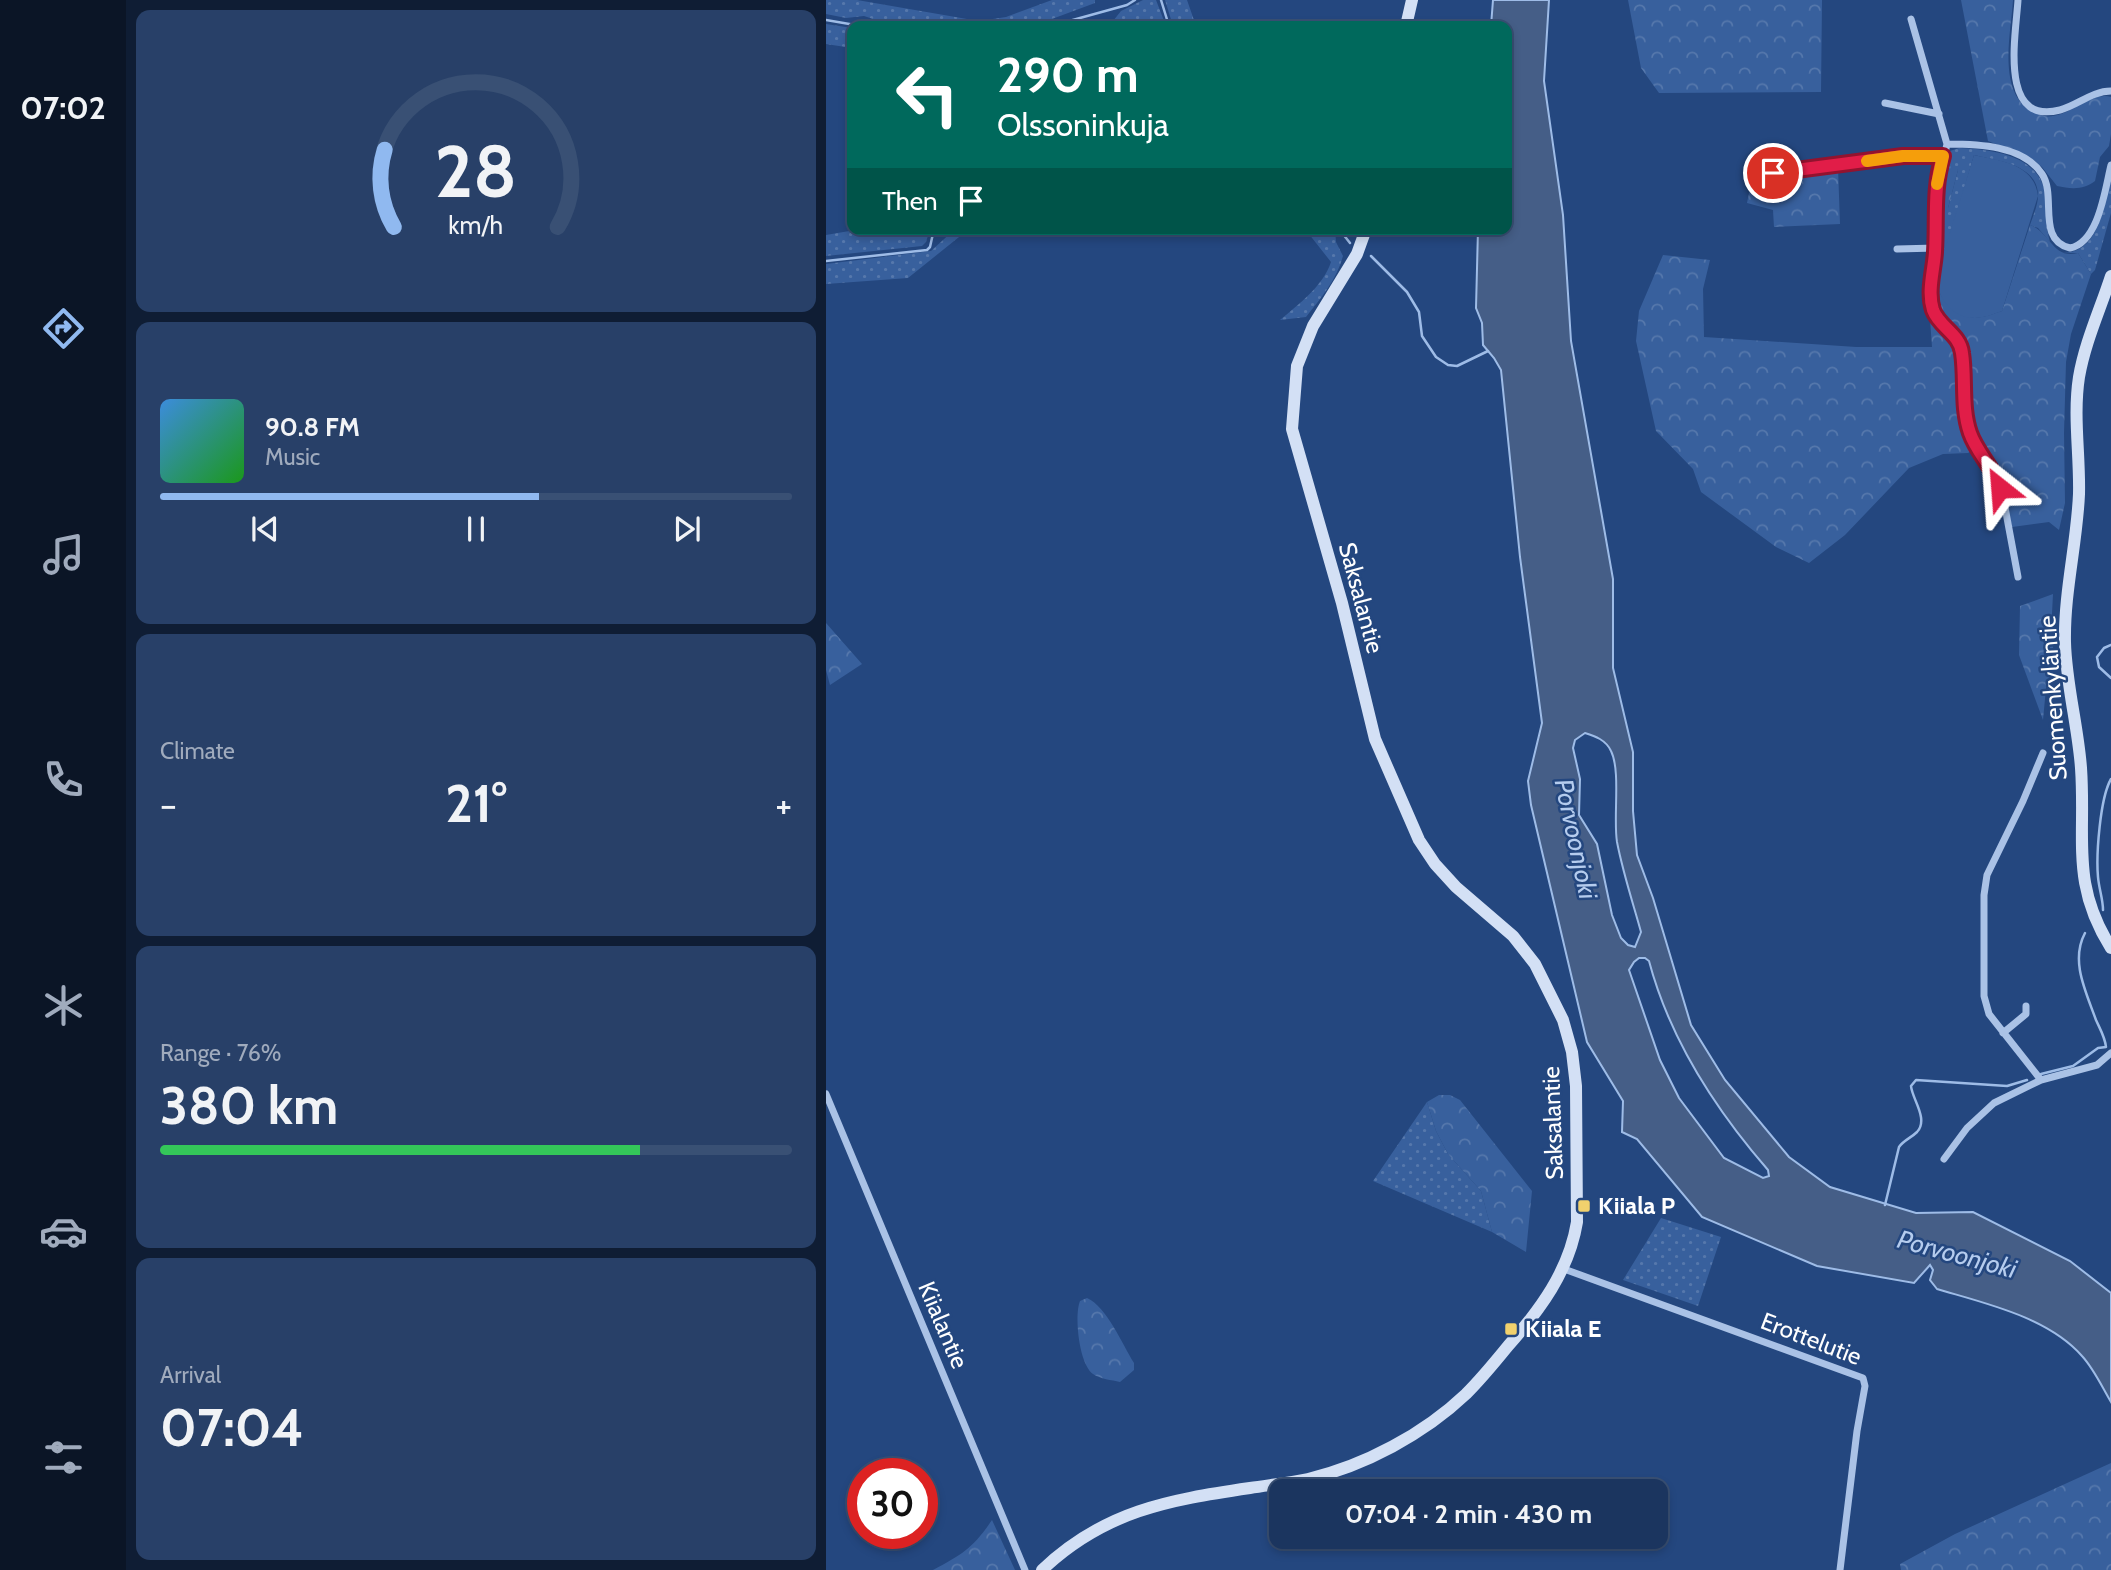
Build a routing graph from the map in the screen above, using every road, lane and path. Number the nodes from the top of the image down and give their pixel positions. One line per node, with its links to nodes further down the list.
1 (1412, 0): 4 (street)
2 (2018, 0): 5 (street)
3 (1911, 19): 7 (street)
4 (1407, 21)
5 (2111, 92)
6 (1885, 103): 7 (street)
7 (1939, 114): 8 (street)
8 (1947, 144): 9 (street); 10 (street)
9 (1943, 156): 11 (street); 13 (street)
10 (2111, 165)
11 (1749, 177)
12 (1364, 235): 26 (street, Saksalantie)
13 (1936, 248): 14 (street); 17 (street)
14 (1897, 249)
15 (2111, 276): 16 (street, Suomenkyläntie)
16 (2108, 293): 19 (street, Suomenkyläntie)
17 (2018, 577)
18 (2043, 753): 21 (street)
19 (2109, 941)
20 (2026, 1006): 21 (street)
21 (2003, 1033): 23 (street)
22 (2111, 1052): 23 (street)
23 (2041, 1080): 25 (street)
24 (826, 1094): 27 (street, Kiialantie)
25 (1944, 1159)
26 (1564, 1269): 28 (street, Saksalantie); 29 (street, Erottelutie)
27 (1025, 1570)
28 (1042, 1570)
29 (1840, 1570)

